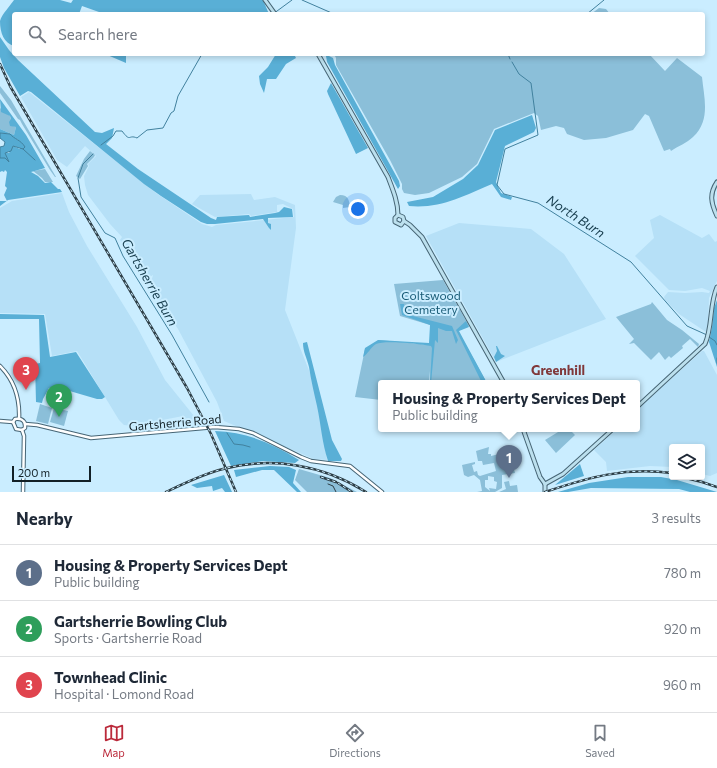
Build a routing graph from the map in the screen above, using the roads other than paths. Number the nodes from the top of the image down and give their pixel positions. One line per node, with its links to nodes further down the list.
1 (265, 0): 2 (main road)
2 (274, 12)
3 (319, 56): 5 (main road)
4 (717, 182): 6 (main road)
5 (398, 216): 7 (main road); 7 (main road)
6 (717, 216)
7 (404, 222): 10 (main road)
8 (717, 287): 11 (main road)
9 (0, 366): 12 (street)
10 (502, 380)
11 (640, 404)
12 (19, 419): 14 (street); 15 (street)
13 (0, 421): 14 (street)
14 (13, 422): 16 (street)
15 (26, 424): 16 (street); 21 (street, Gartsherrie Road)
16 (22, 430): 20 (street)
17 (524, 432): 19 (main road)
18 (610, 432): 19 (main road)
19 (545, 484): 22 (main road)
20 (24, 492)
21 (382, 492)
22 (545, 492)

